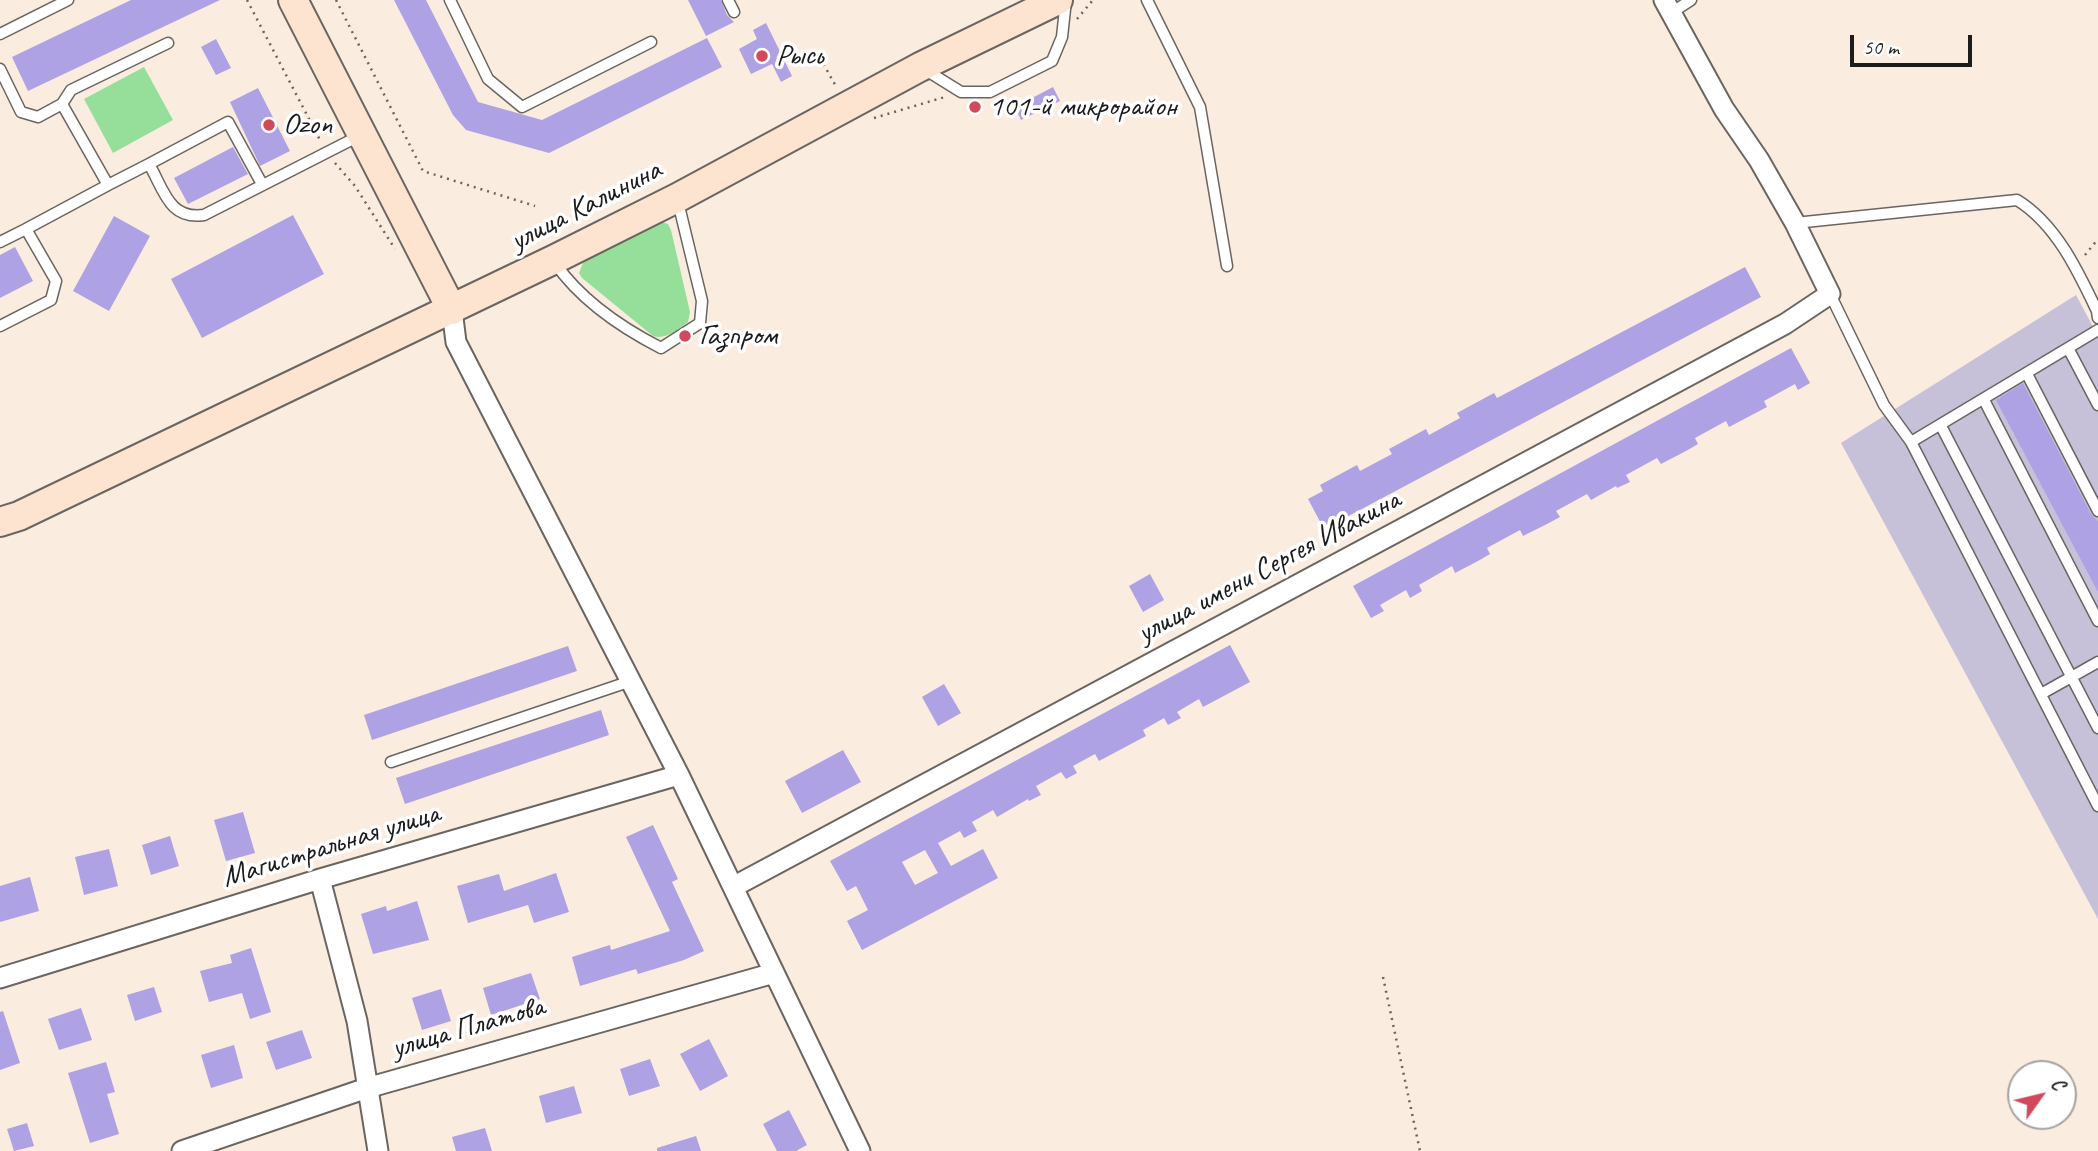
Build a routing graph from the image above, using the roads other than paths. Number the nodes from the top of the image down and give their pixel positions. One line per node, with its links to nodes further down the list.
1 (68, 0): 11 (lane)
2 (293, 0): 17 (main road)
3 (450, 0): 12 (lane)
4 (728, 0): 10 (lane)
5 (1058, 0): 14 (main road, улица Калинина)
6 (1066, 0): 14 (lane)
7 (1147, 0): 26 (lane)
8 (1691, 0): 9 (lane)
9 (1668, 6): 22 (street)
10 (734, 12)
11 (0, 34)
12 (652, 42)
13 (168, 43): 16 (lane)
14 (920, 67): 21 (main road, улица Калинина)
15 (0, 69): 16 (lane)
16 (62, 104): 20 (lane)
17 (362, 135): 19 (lane); 28 (main road)
18 (149, 164): 19 (lane); 19 (lane); 20 (lane)
19 (261, 184)
20 (108, 185): 23 (lane)
21 (677, 198): 25 (main road, улица Калинина); 25 (lane)
22 (1795, 223): 27 (street); 29 (lane)
23 (26, 229): 24 (lane); 30 (lane)
24 (1, 240)
25 (553, 260): 28 (main road, улица Калинина)
26 (1227, 266)
27 (1830, 294): 37 (lane); 50 (street, улица имени Сергея Ивакина)
28 (452, 310): 39 (main road, улица Калинина); 43 (street)
29 (2098, 318)
30 (0, 326)
31 (2098, 330): 32 (lane)
32 (2068, 348): 33 (lane); 35 (lane)
33 (2027, 374): 34 (lane); 38 (lane)
34 (1983, 400): 36 (lane); 40 (lane)
35 (2098, 405)
36 (1941, 426): 37 (lane); 42 (lane)
37 (1911, 442): 44 (lane)
38 (2098, 511)
39 (0, 522)
40 (2098, 621)
41 (2098, 662): 42 (lane)
42 (2071, 677): 44 (lane); 45 (lane)
43 (631, 681): 46 (lane); 47 (street)
44 (2041, 694): 48 (lane)
45 (2098, 728)
46 (391, 762)
47 (679, 775): 49 (street, Магистральная улица); 50 (street)
48 (2098, 806)
49 (320, 879): 52 (street, Магистральная улица); 53 (street)
50 (733, 887): 51 (street)
51 (774, 973): 53 (street, улица Платова); 56 (street)
52 (0, 978)
53 (366, 1088): 54 (street, улица Платова); 55 (street)
54 (181, 1151)
55 (378, 1151)
56 (860, 1151)

